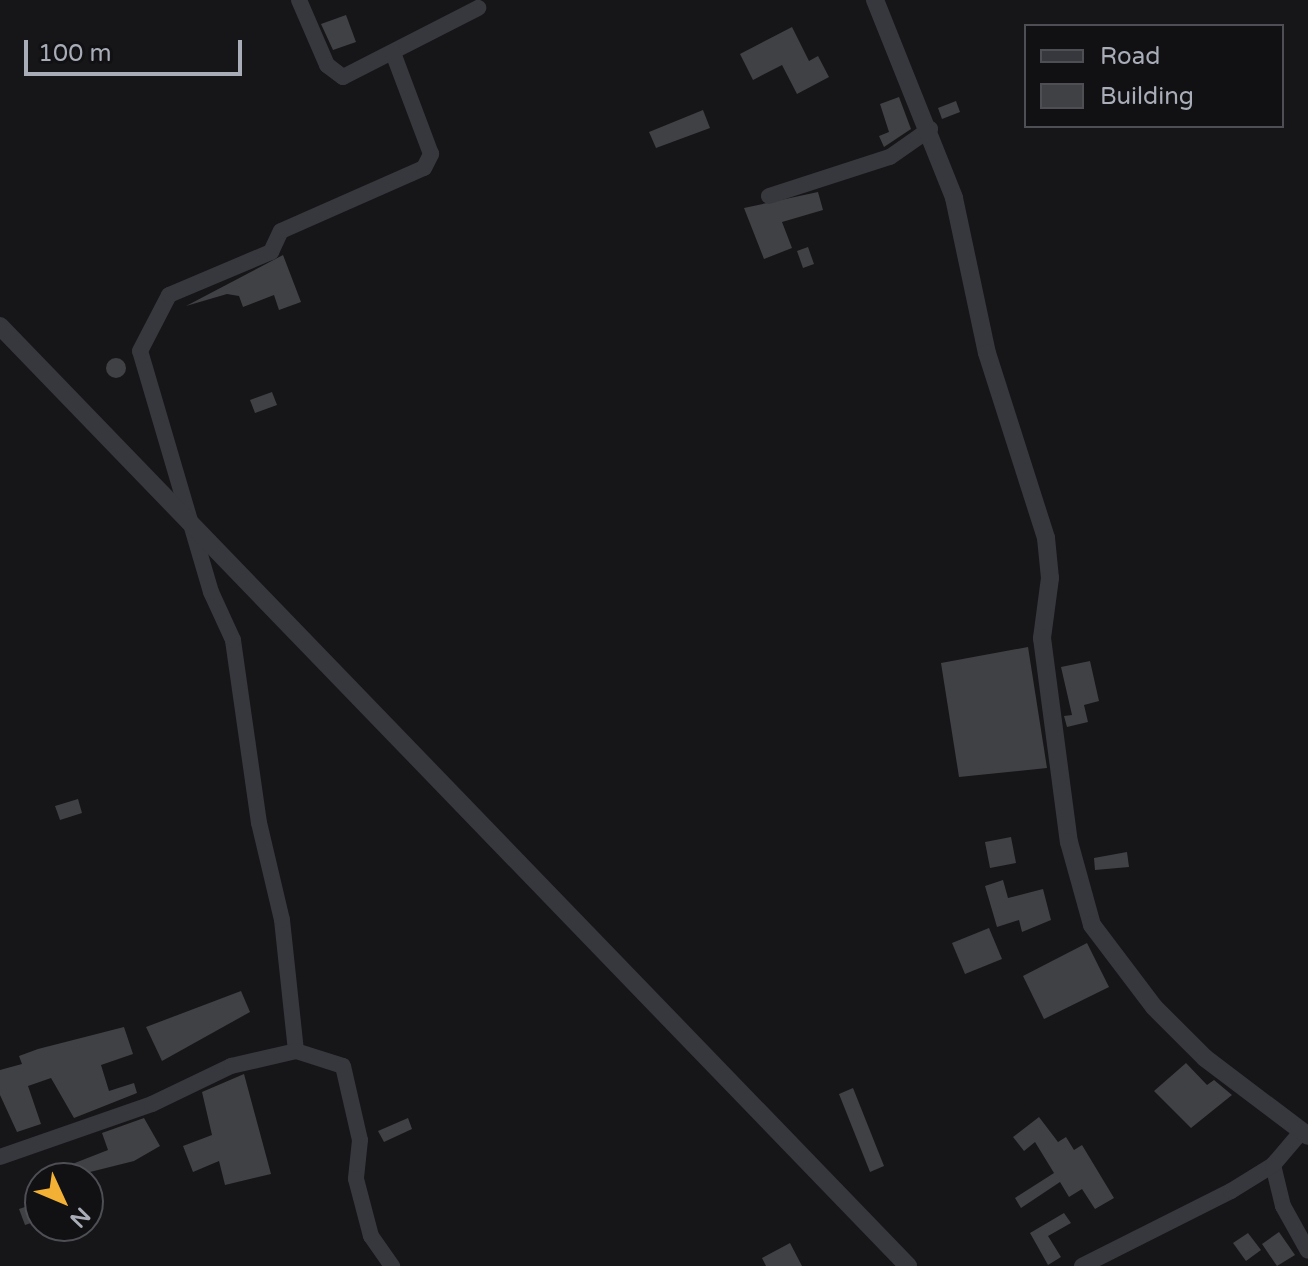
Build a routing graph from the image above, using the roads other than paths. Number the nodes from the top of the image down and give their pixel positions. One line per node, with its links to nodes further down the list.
1 (299, 0): 4 (street)
2 (875, 0): 5 (street)
3 (478, 8): 4 (street)
4 (393, 53): 8 (street)
5 (930, 129): 6 (street); 10 (street)
6 (769, 196)
7 (0, 326): 8 (street)
8 (191, 524): 9 (street); 15 (street)
9 (296, 1051): 11 (street); 14 (street)
10 (1305, 1133): 12 (street)
11 (0, 1157)
12 (1273, 1165): 13 (street); 16 (street)
13 (1308, 1251)
14 (392, 1266)
15 (908, 1266)
16 (1082, 1266)

